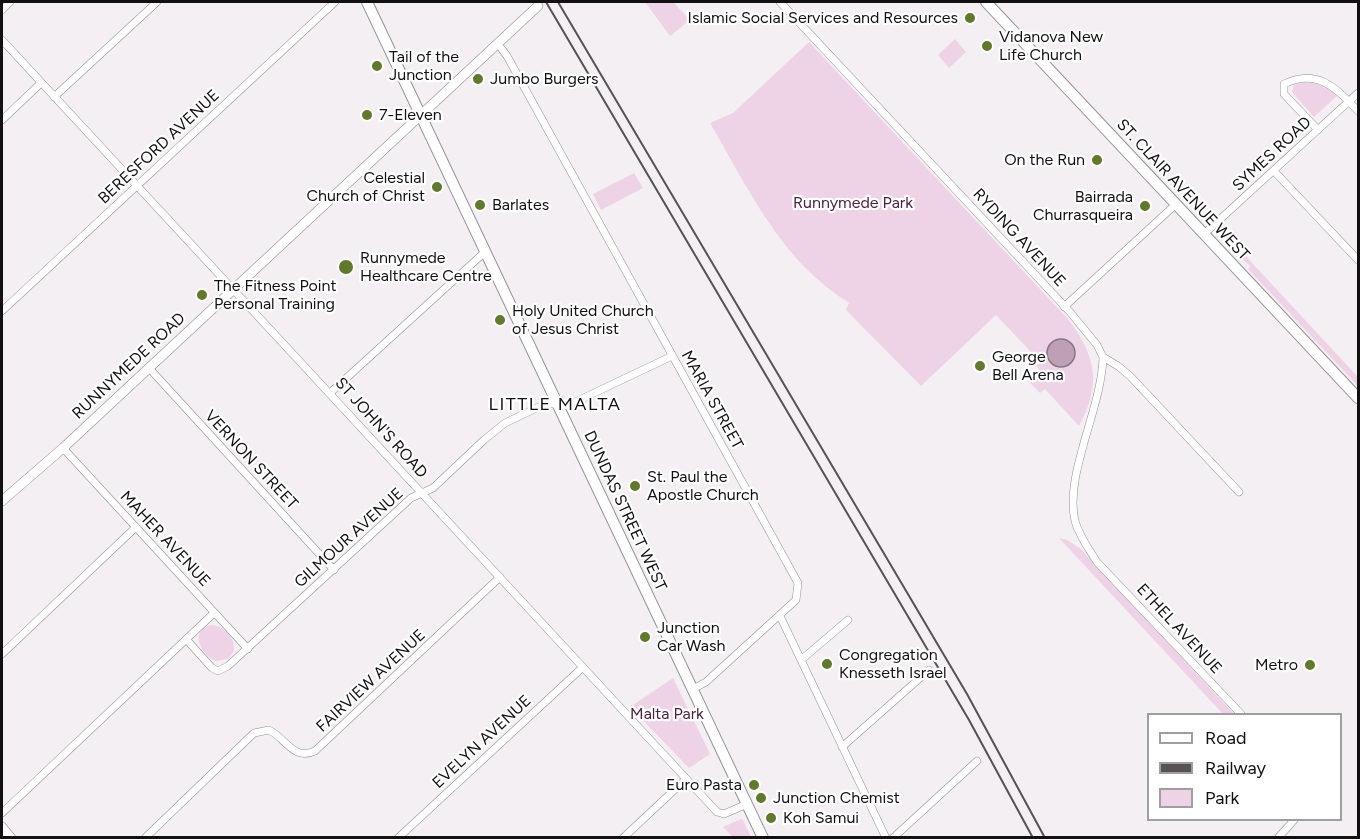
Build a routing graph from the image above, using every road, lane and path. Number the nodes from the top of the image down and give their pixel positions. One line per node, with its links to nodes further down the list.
1 (10, 2): 8 (street)
2 (157, 2): 13 (street)
3 (335, 2): 20 (street, BERESFORD AVENUE)
4 (367, 2): 16 (main road, DUNDAS STREET WEST)
5 (780, 2): 26 (street, RYDING AVENUE)
6 (986, 2): 21 (main road, ST. CLAIR AVENUE WEST)
7 (538, 6): 10 (street, RUNNYMEDE ROAD)
8 (2, 10)
9 (2, 40): 11 (street, ST JOHN'S ROAD)
10 (498, 44): 16 (street, RUNNYMEDE ROAD); 28 (street, MARIA STREET)
11 (41, 83): 13 (street, ST JOHN'S ROAD); 17 (street)
12 (1359, 93): 14 (street, SYMES ROAD)
13 (54, 97): 20 (street, ST JOHN'S ROAD)
14 (1349, 101): 15 (street); 18 (street, SYMES ROAD); 18 (street)
15 (1359, 111)
16 (421, 115): 23 (main road, DUNDAS STREET WEST); 25 (street, RUNNYMEDE ROAD)
17 (2, 120)
18 (1318, 130): 19 (street, SYMES ROAD)
19 (1274, 171): 22 (street, SYMES ROAD); 24 (street)
20 (137, 186): 25 (street, ST JOHN'S ROAD); 27 (street, BERESFORD AVENUE)
21 (1175, 205): 22 (main road, ST. CLAIR AVENUE WEST); 26 (street)
22 (1204, 234): 32 (main road, ST. CLAIR AVENUE WEST)
23 (486, 251): 31 (street); 33 (main road, DUNDAS STREET WEST)
24 (1359, 260)
25 (232, 290): 30 (street, RUNNYMEDE ROAD); 31 (street, ST JOHN'S ROAD)
26 (1064, 307): 29 (street, RYDING AVENUE)
27 (2, 311)
28 (672, 356): 33 (street, GILMOUR AVENUE); 42 (street, MARIA STREET)
29 (1103, 357): 35 (street, RYDING AVENUE); 51 (street, ETHEL AVENUE)
30 (149, 368): 34 (street, RUNNYMEDE ROAD); 39 (street, VERNON STREET)
31 (330, 393): 36 (street, ST JOHN'S ROAD)
32 (1359, 398)
33 (559, 405): 36 (street, GILMOUR AVENUE); 50 (main road, DUNDAS STREET WEST)
34 (63, 447): 37 (street, RUNNYMEDE ROAD); 38 (street, MAHER AVENUE)
35 (1239, 492)
36 (422, 494): 39 (street, GILMOUR AVENUE); 40 (street, ST JOHN'S ROAD)
37 (2, 501)
38 (136, 527): 41 (street, MAHER AVENUE); 46 (street)
39 (334, 570): 45 (street, GILMOUR AVENUE)
40 (500, 577): 48 (street, ST JOHN'S ROAD); 60 (street, FAIRVIEW AVENUE)
41 (214, 613): 44 (street); 45 (street, MAHER AVENUE)
42 (780, 616): 47 (street); 50 (street, MARIA STREET)
43 (848, 620): 47 (street)
44 (186, 639): 45 (street, GILMOUR AVENUE); 56 (street)
45 (248, 649)
46 (2, 654)
47 (801, 660): 52 (street)
48 (583, 667): 54 (street, ST JOHN'S ROAD); 61 (street, EVELYN AVENUE)
49 (929, 670): 52 (street)
50 (693, 689): 55 (main road, DUNDAS STREET WEST)
51 (1240, 713)
52 (842, 747): 64 (street)
53 (977, 761): 65 (street)
54 (686, 779): 55 (street, ST JOHN'S ROAD); 62 (street)
55 (747, 804): 63 (main road, DUNDAS STREET WEST)
56 (2, 813)
57 (1292, 821): 66 (street)
58 (2, 827): 59 (street)
59 (11, 837)
60 (145, 837)
61 (398, 837)
62 (623, 837)
63 (763, 837)
64 (886, 837)
65 (893, 837)
66 (1278, 837)

